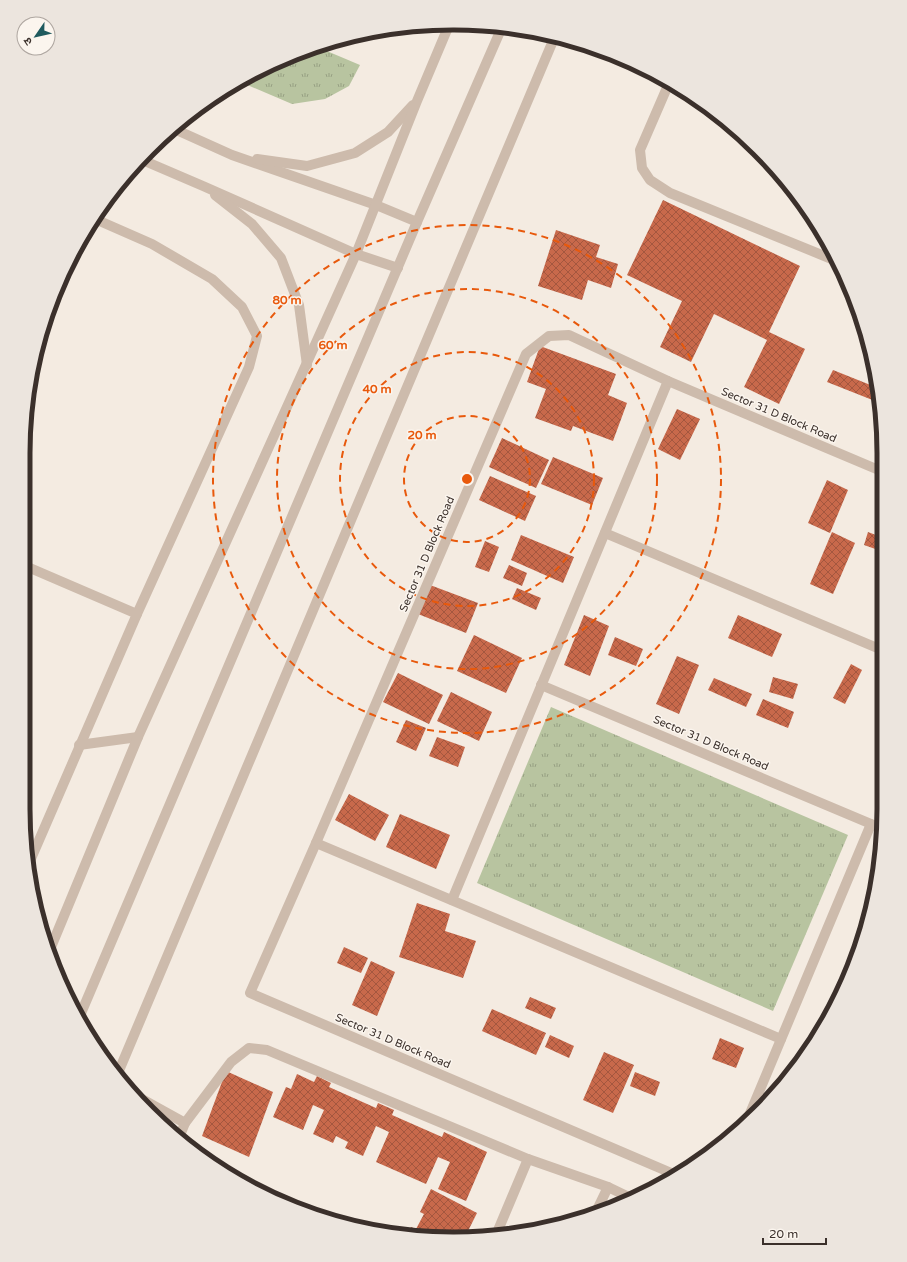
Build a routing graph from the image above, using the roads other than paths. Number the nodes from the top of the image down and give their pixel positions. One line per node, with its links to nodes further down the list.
1 (447, 30): 5 (street)
2 (499, 33): 12 (street)
3 (553, 42): 34 (street)
4 (667, 88): 14 (street)
5 (417, 101): 7 (street); 10 (street)
6 (179, 131): 7 (street)
7 (232, 155): 10 (street)
8 (146, 162): 9 (street)
9 (203, 186): 13 (street); 16 (street)
10 (376, 205): 12 (street); 13 (street)
11 (99, 221): 21 (street)
12 (417, 222): 15 (street)
13 (356, 254): 15 (street); 16 (street)
14 (829, 258)
15 (398, 268): 32 (street)
16 (307, 365): 24 (street)
17 (668, 382): 18 (street, Sector 31 D Block Road); 19 (street); 28 (street, Sector 31 D Block Road)
18 (877, 470)
19 (605, 533): 22 (street); 23 (street)
20 (30, 568): 21 (street)
21 (137, 614): 25 (street)
22 (877, 648)
23 (541, 685): 26 (street, Sector 31 D Block Road); 30 (street)
24 (138, 737): 25 (street); 31 (street)
25 (79, 745): 29 (street)
26 (871, 824): 27 (street, Sector 31 D Block Road); 33 (street)
27 (876, 826)
28 (316, 843): 30 (street); 40 (street, Sector 31 D Block Road)
29 (33, 854)
30 (452, 900): 33 (street)
31 (52, 945)
32 (82, 1011)
33 (781, 1039): 36 (street)
34 (120, 1068)
35 (149, 1102): 37 (street)
36 (752, 1109)
37 (185, 1124): 38 (street); 39 (street)
38 (181, 1133)
39 (528, 1159): 41 (street); 44 (street)
40 (670, 1172)
41 (608, 1187): 42 (street); 43 (street)
42 (626, 1195)
43 (599, 1207)
44 (498, 1229)

